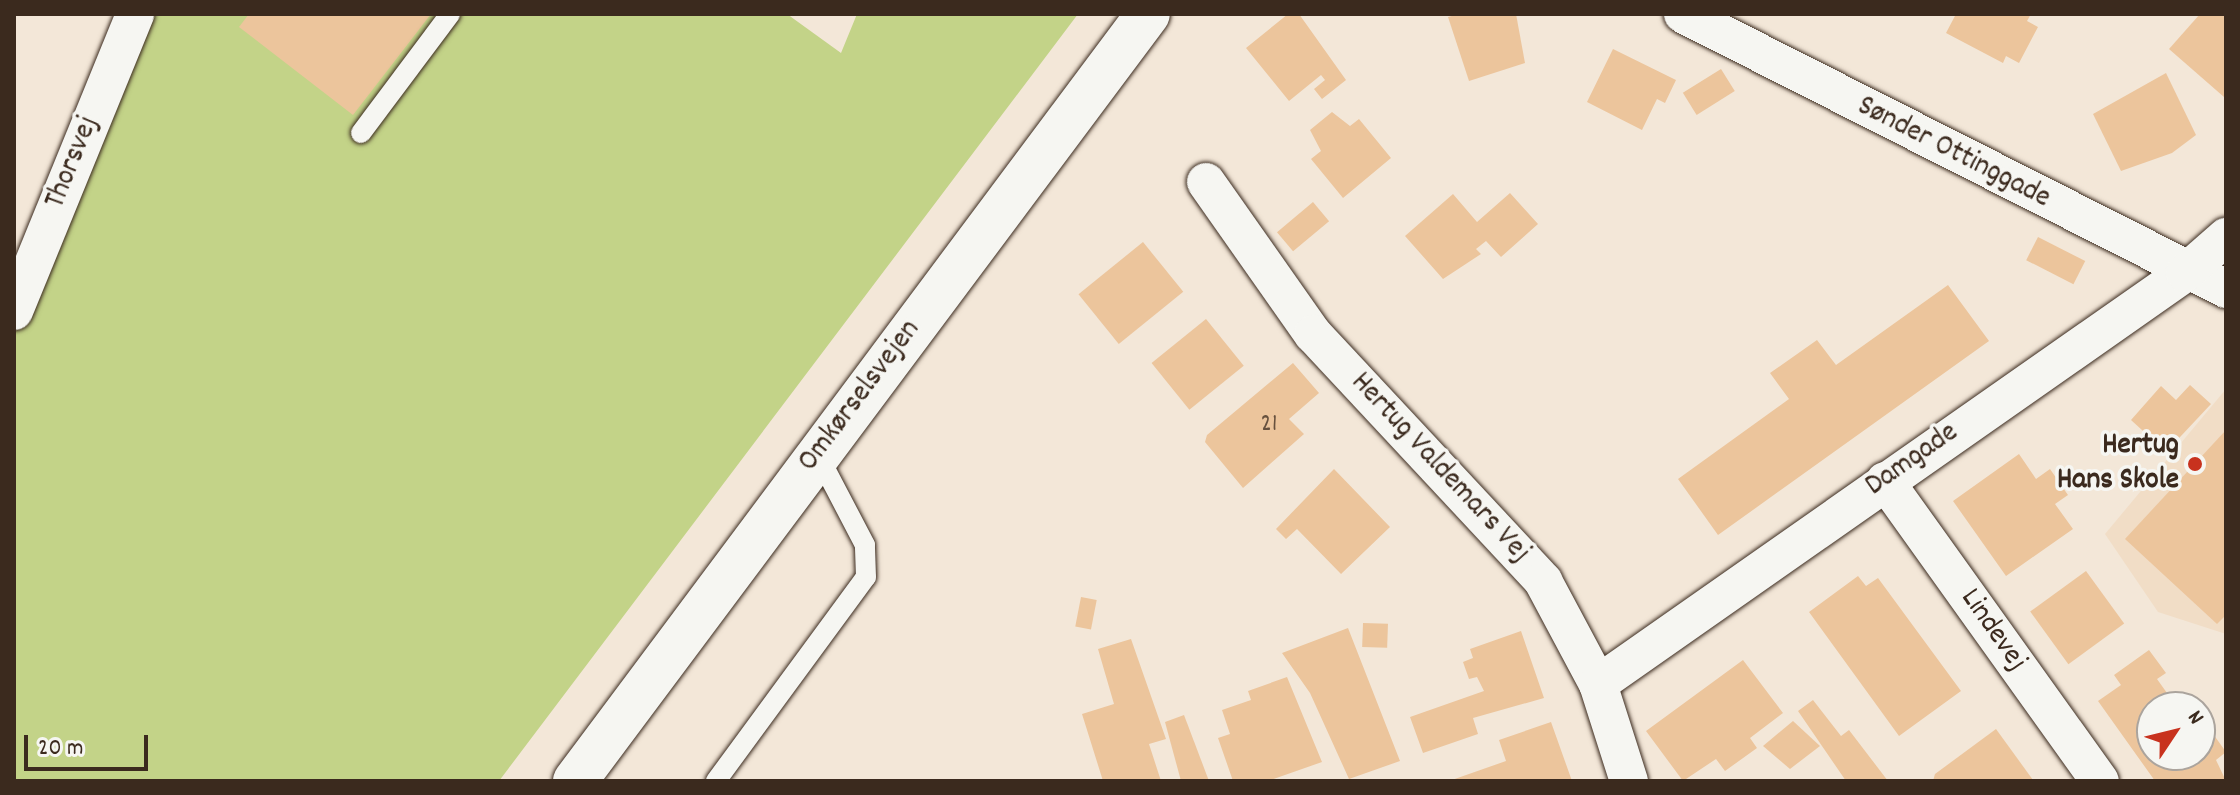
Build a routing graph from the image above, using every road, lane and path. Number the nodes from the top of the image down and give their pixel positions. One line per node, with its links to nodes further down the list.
1 (135, 14): 10 (street, Thorsvej)
2 (450, 14): 5 (lane)
3 (1148, 14): 11 (main road, Omkørselsvejen)
4 (1683, 14): 8 (street, Sønder Ottinggade)
5 (361, 133)
6 (1206, 182): 13 (street, Hertug Valdemars Vej)
7 (2226, 237): 8 (street, Damgade)
8 (2185, 273): 9 (street, Sønder Ottinggade); 12 (street, Damgade)
9 (2226, 289)
10 (14, 311)
11 (818, 455): 14 (main road, Omkørselsvejen); 15 (lane)
12 (1885, 481): 13 (street, Damgade); 17 (street, Lindevej)
13 (1598, 684): 16 (street, Hertug Valdemars Vej)
14 (575, 781)
15 (716, 781)
16 (1629, 781)
17 (2100, 781)

